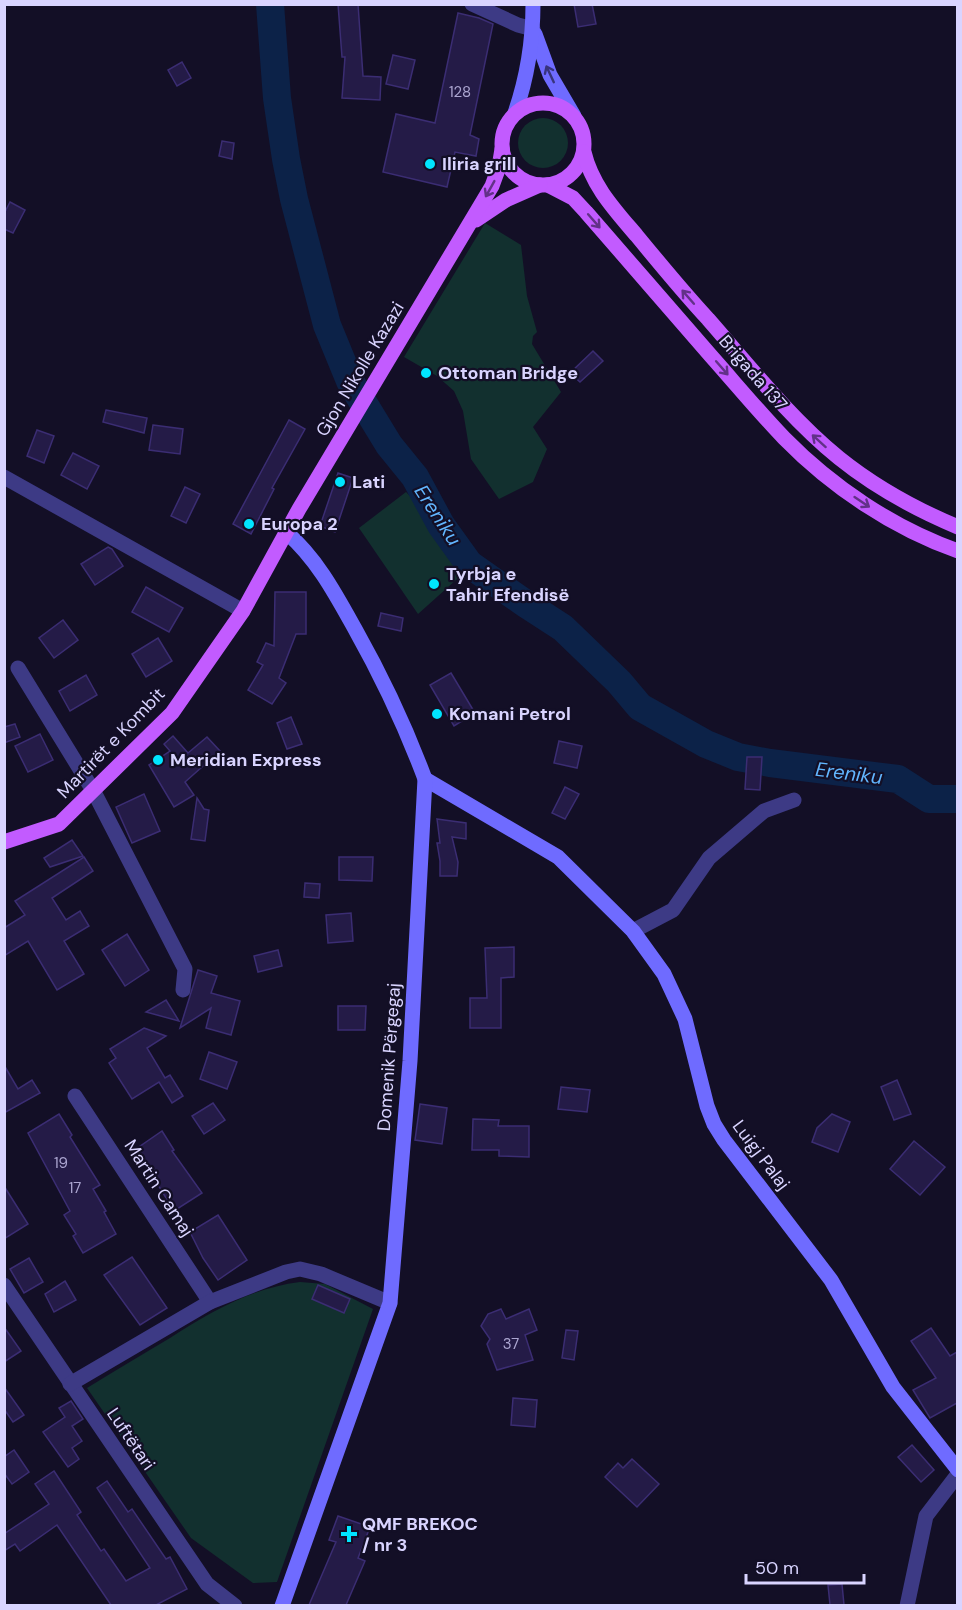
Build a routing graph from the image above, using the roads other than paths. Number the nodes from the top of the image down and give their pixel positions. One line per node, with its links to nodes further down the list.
1 (472, 4): 3 (street)
2 (533, 4): 3 (main road)
3 (533, 29): 4 (main road); 5 (main road, one-way to 3)
4 (515, 113): 5 (main road); 6 (main road)
5 (574, 116): 7 (main road, Brigada 137)
6 (502, 148): 8 (main road, Brigada 137); 9 (main road, Gjon Nikolle Kazazi, one-way to 9)
7 (584, 152): 8 (main road); 11 (main road, Brigada 137, one-way to 7)
8 (544, 185): 9 (main road); 13 (main road, Brigada 137, one-way to 13)
9 (467, 227): 12 (main road, Gjon Nikolle Kazazi)
10 (4, 477): 14 (street)
11 (957, 527)
12 (286, 532): 14 (main road, Martirët e Kombit); 16 (main road, Domenik Përgegaj)
13 (957, 551)
14 (243, 611): 17 (main road, Martirët e Kombit)
15 (18, 668): 17 (street)
16 (425, 779): 20 (main road, Luigj Palaj); 25 (main road, Domenik Përgegaj)
17 (94, 792): 19 (main road, Martirët e Kombit); 21 (street)
18 (794, 800): 20 (street)
19 (5, 839)
20 (633, 931): 27 (main road, Luigj Palaj)
21 (183, 990)
22 (75, 1096): 24 (street, Martin Camaj)
23 (4, 1285): 26 (street, Luftëtari)
24 (210, 1302): 25 (street); 26 (street)
25 (390, 1303): 30 (main road, Domenik Përgegaj)
26 (70, 1384): 29 (street, Luftëtari)
27 (957, 1470)
28 (957, 1474): 31 (street)
29 (235, 1605)
30 (282, 1605)
31 (908, 1605)

